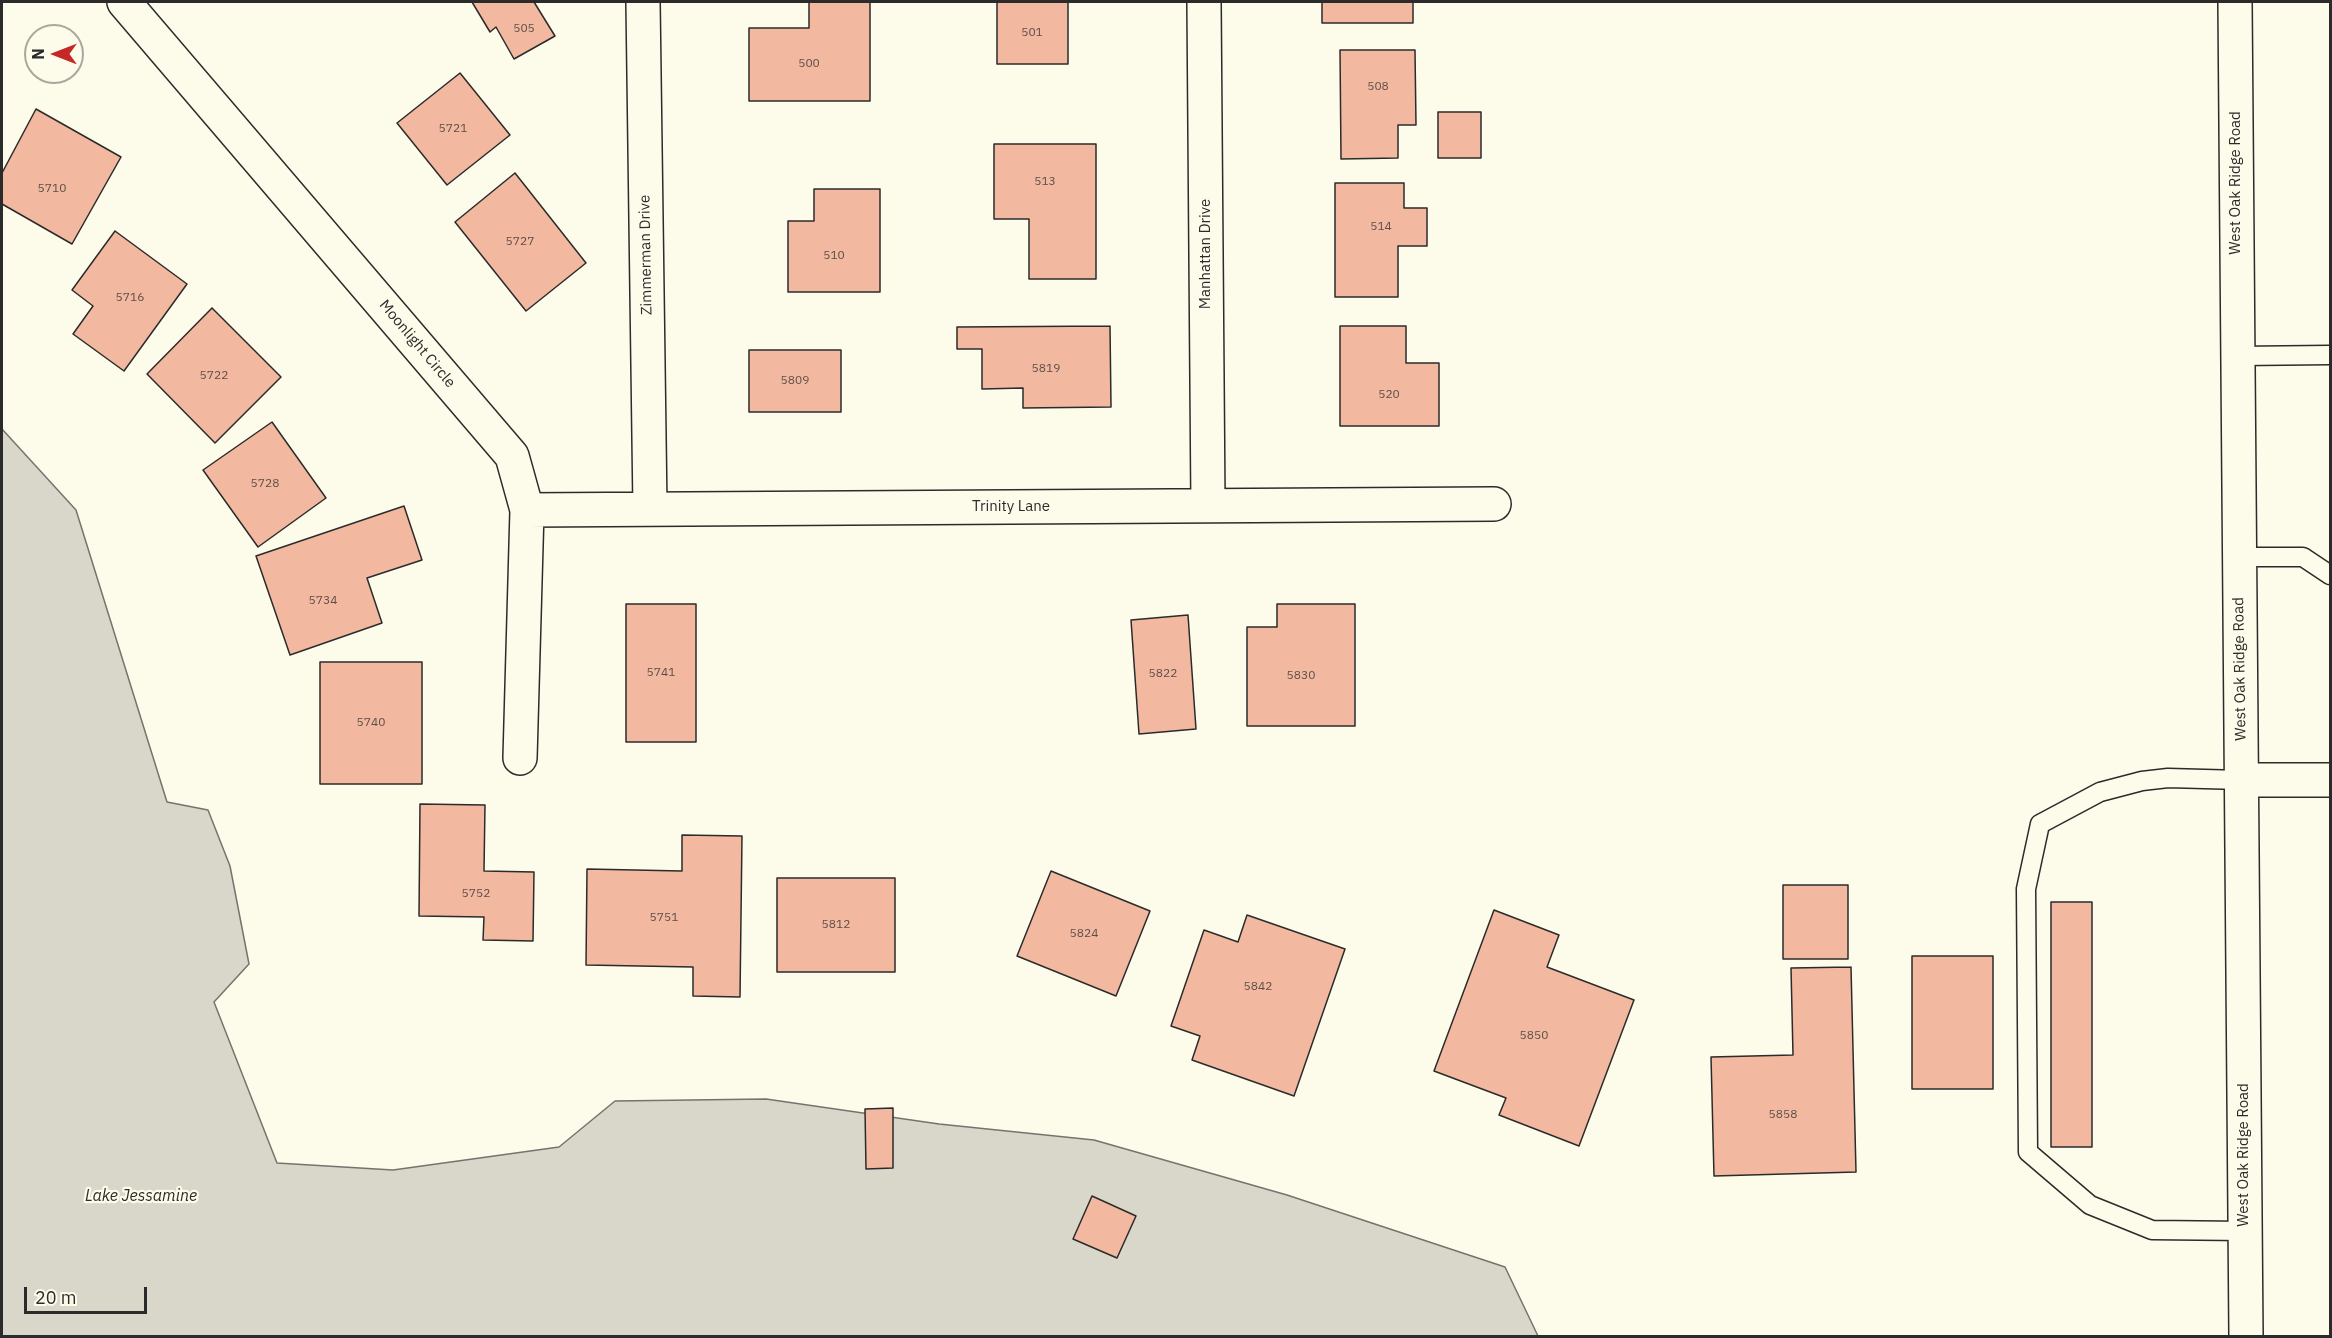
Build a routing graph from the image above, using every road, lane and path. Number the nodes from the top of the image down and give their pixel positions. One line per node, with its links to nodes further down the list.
1 (124, 2): 10 (street, Moonlight Circle)
2 (643, 2): 9 (street, Zimmerman Drive)
3 (1204, 2): 8 (street, Manhattan Drive)
4 (2235, 2): 6 (street, West Oak Ridge Road)
5 (2331, 355): 6 (lane)
6 (2238, 356): 11 (street, West Oak Ridge Road)
7 (1494, 504): 8 (street, Trinity Lane)
8 (1208, 506): 9 (street, Trinity Lane)
9 (650, 509): 10 (street, Trinity Lane)
10 (527, 510): 13 (street, Moonlight Circle)
11 (2239, 557): 12 (lane); 14 (street, West Oak Ridge Road)
12 (2331, 575)
13 (520, 758)
14 (2241, 780): 15 (street); 16 (street, West Oak Ridge Road); 16 (lane)
15 (2331, 780)
16 (2245, 1231): 17 (street, West Oak Ridge Road)
17 (2246, 1336)

